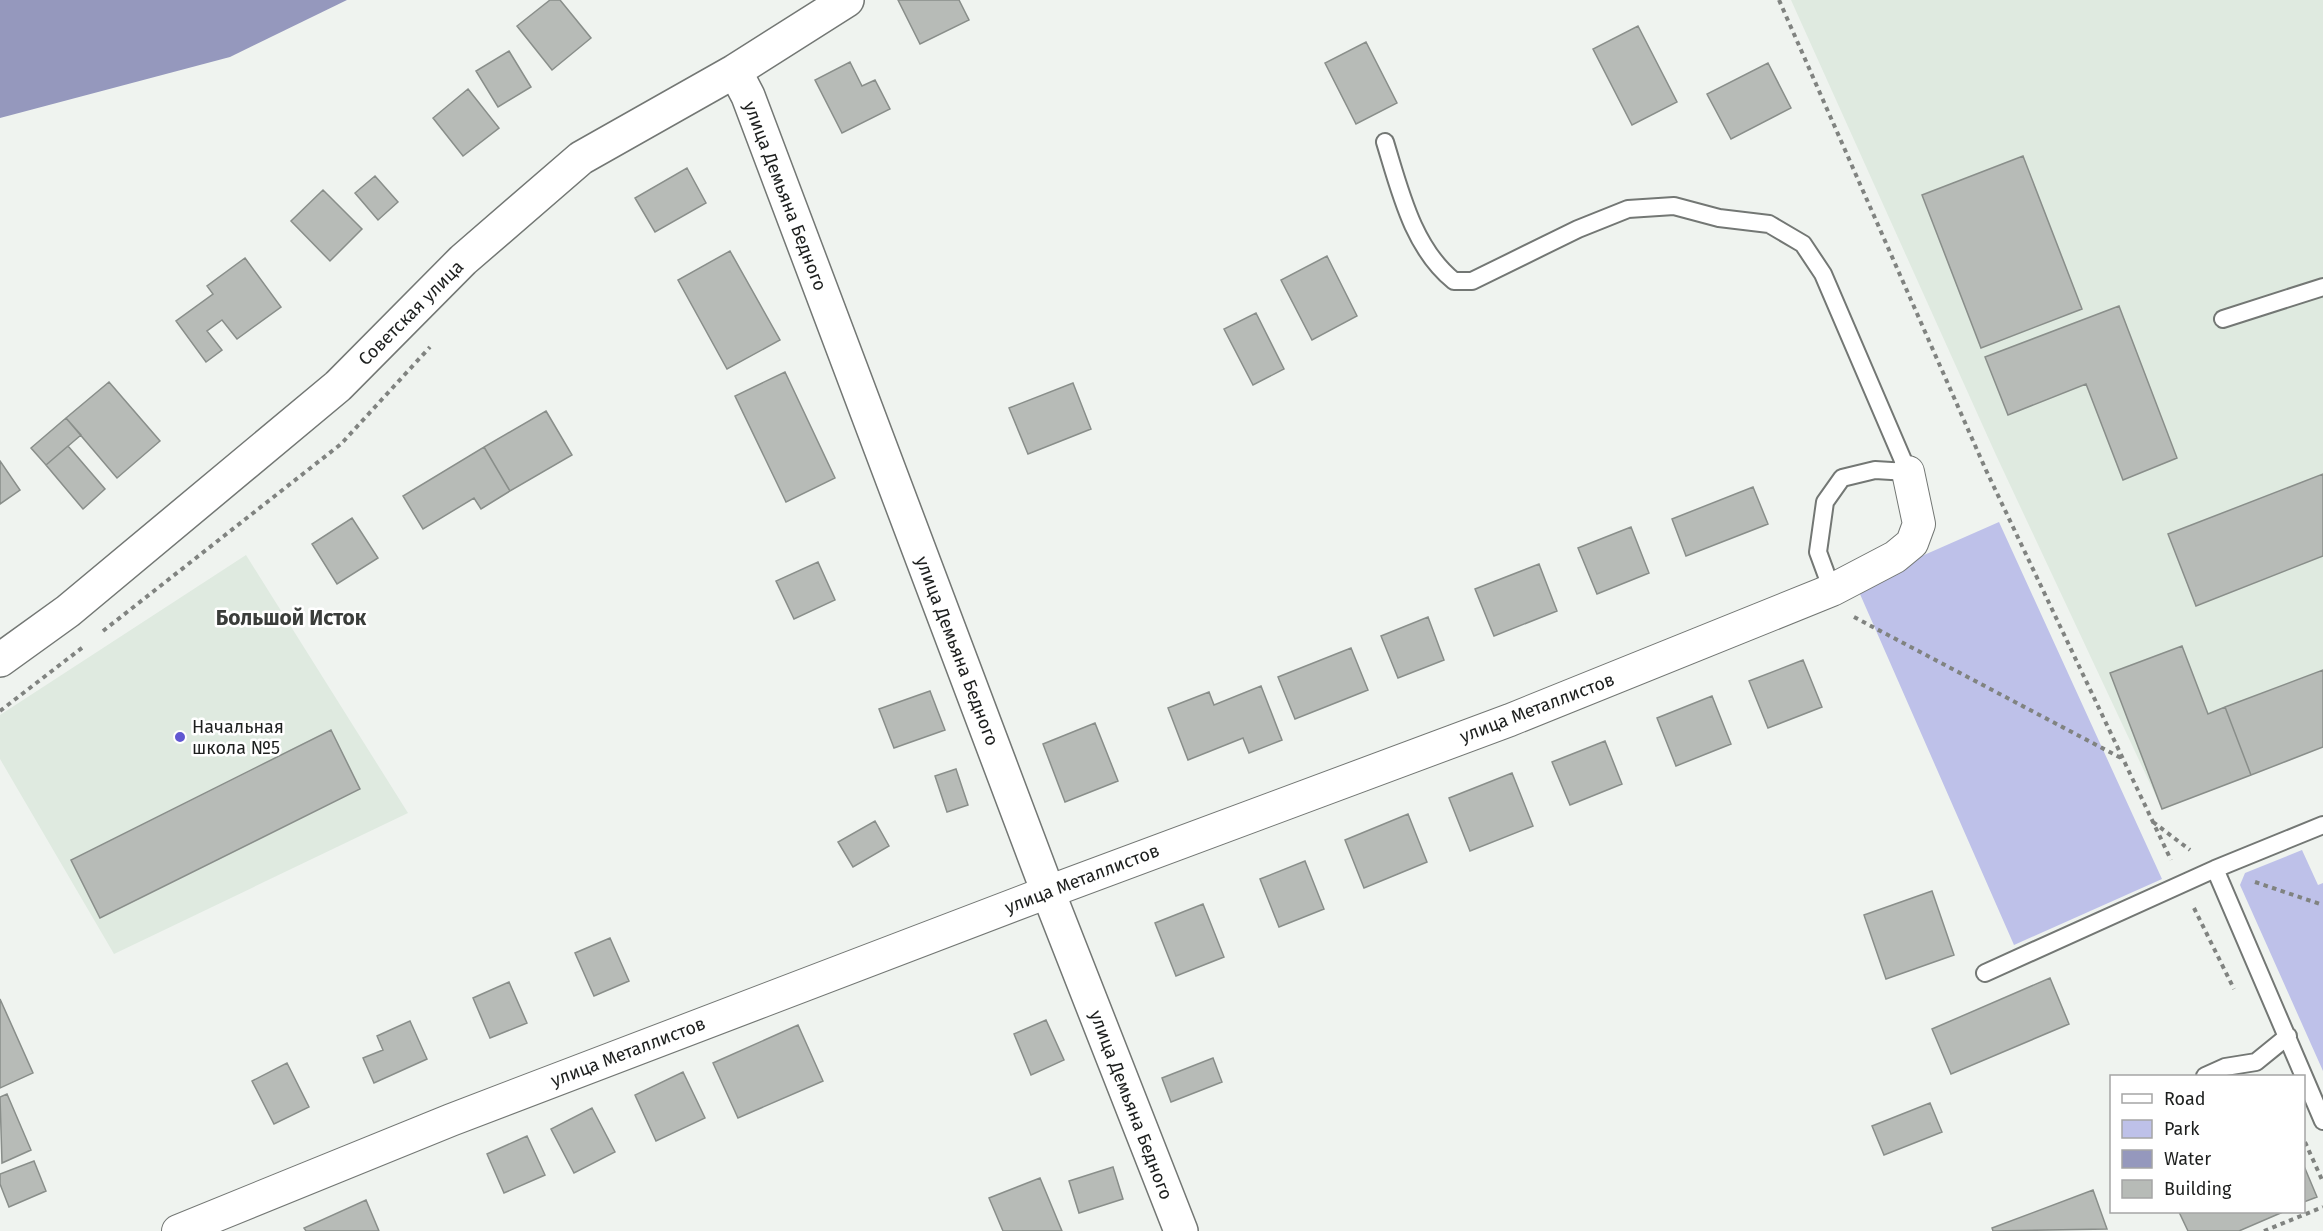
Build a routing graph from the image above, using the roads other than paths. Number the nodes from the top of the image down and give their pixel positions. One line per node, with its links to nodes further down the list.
1 (847, 0): 2 (street, Советская улица)
2 (735, 71): 8 (street, Советская улица); 11 (street, улица Демьяна Бедного)
3 (1385, 142): 6 (lane)
4 (2323, 287): 5 (lane)
5 (2223, 320)
6 (1908, 472): 7 (street, улица Металлистов); 7 (lane)
7 (1832, 590): 11 (street, улица Металлистов)
8 (0, 660)
9 (2323, 825): 10 (lane)
10 (2215, 869): 12 (lane); 13 (lane)
11 (1048, 892): 18 (street, улица Металлистов); 19 (street, улица Демьяна Бедного)
12 (1985, 973)
13 (2288, 1036): 14 (lane); 15 (lane)
14 (2209, 1075)
15 (2304, 1075)
16 (2305, 1077): 17 (lane)
17 (2323, 1121)
18 (178, 1231)
19 (1181, 1231)

